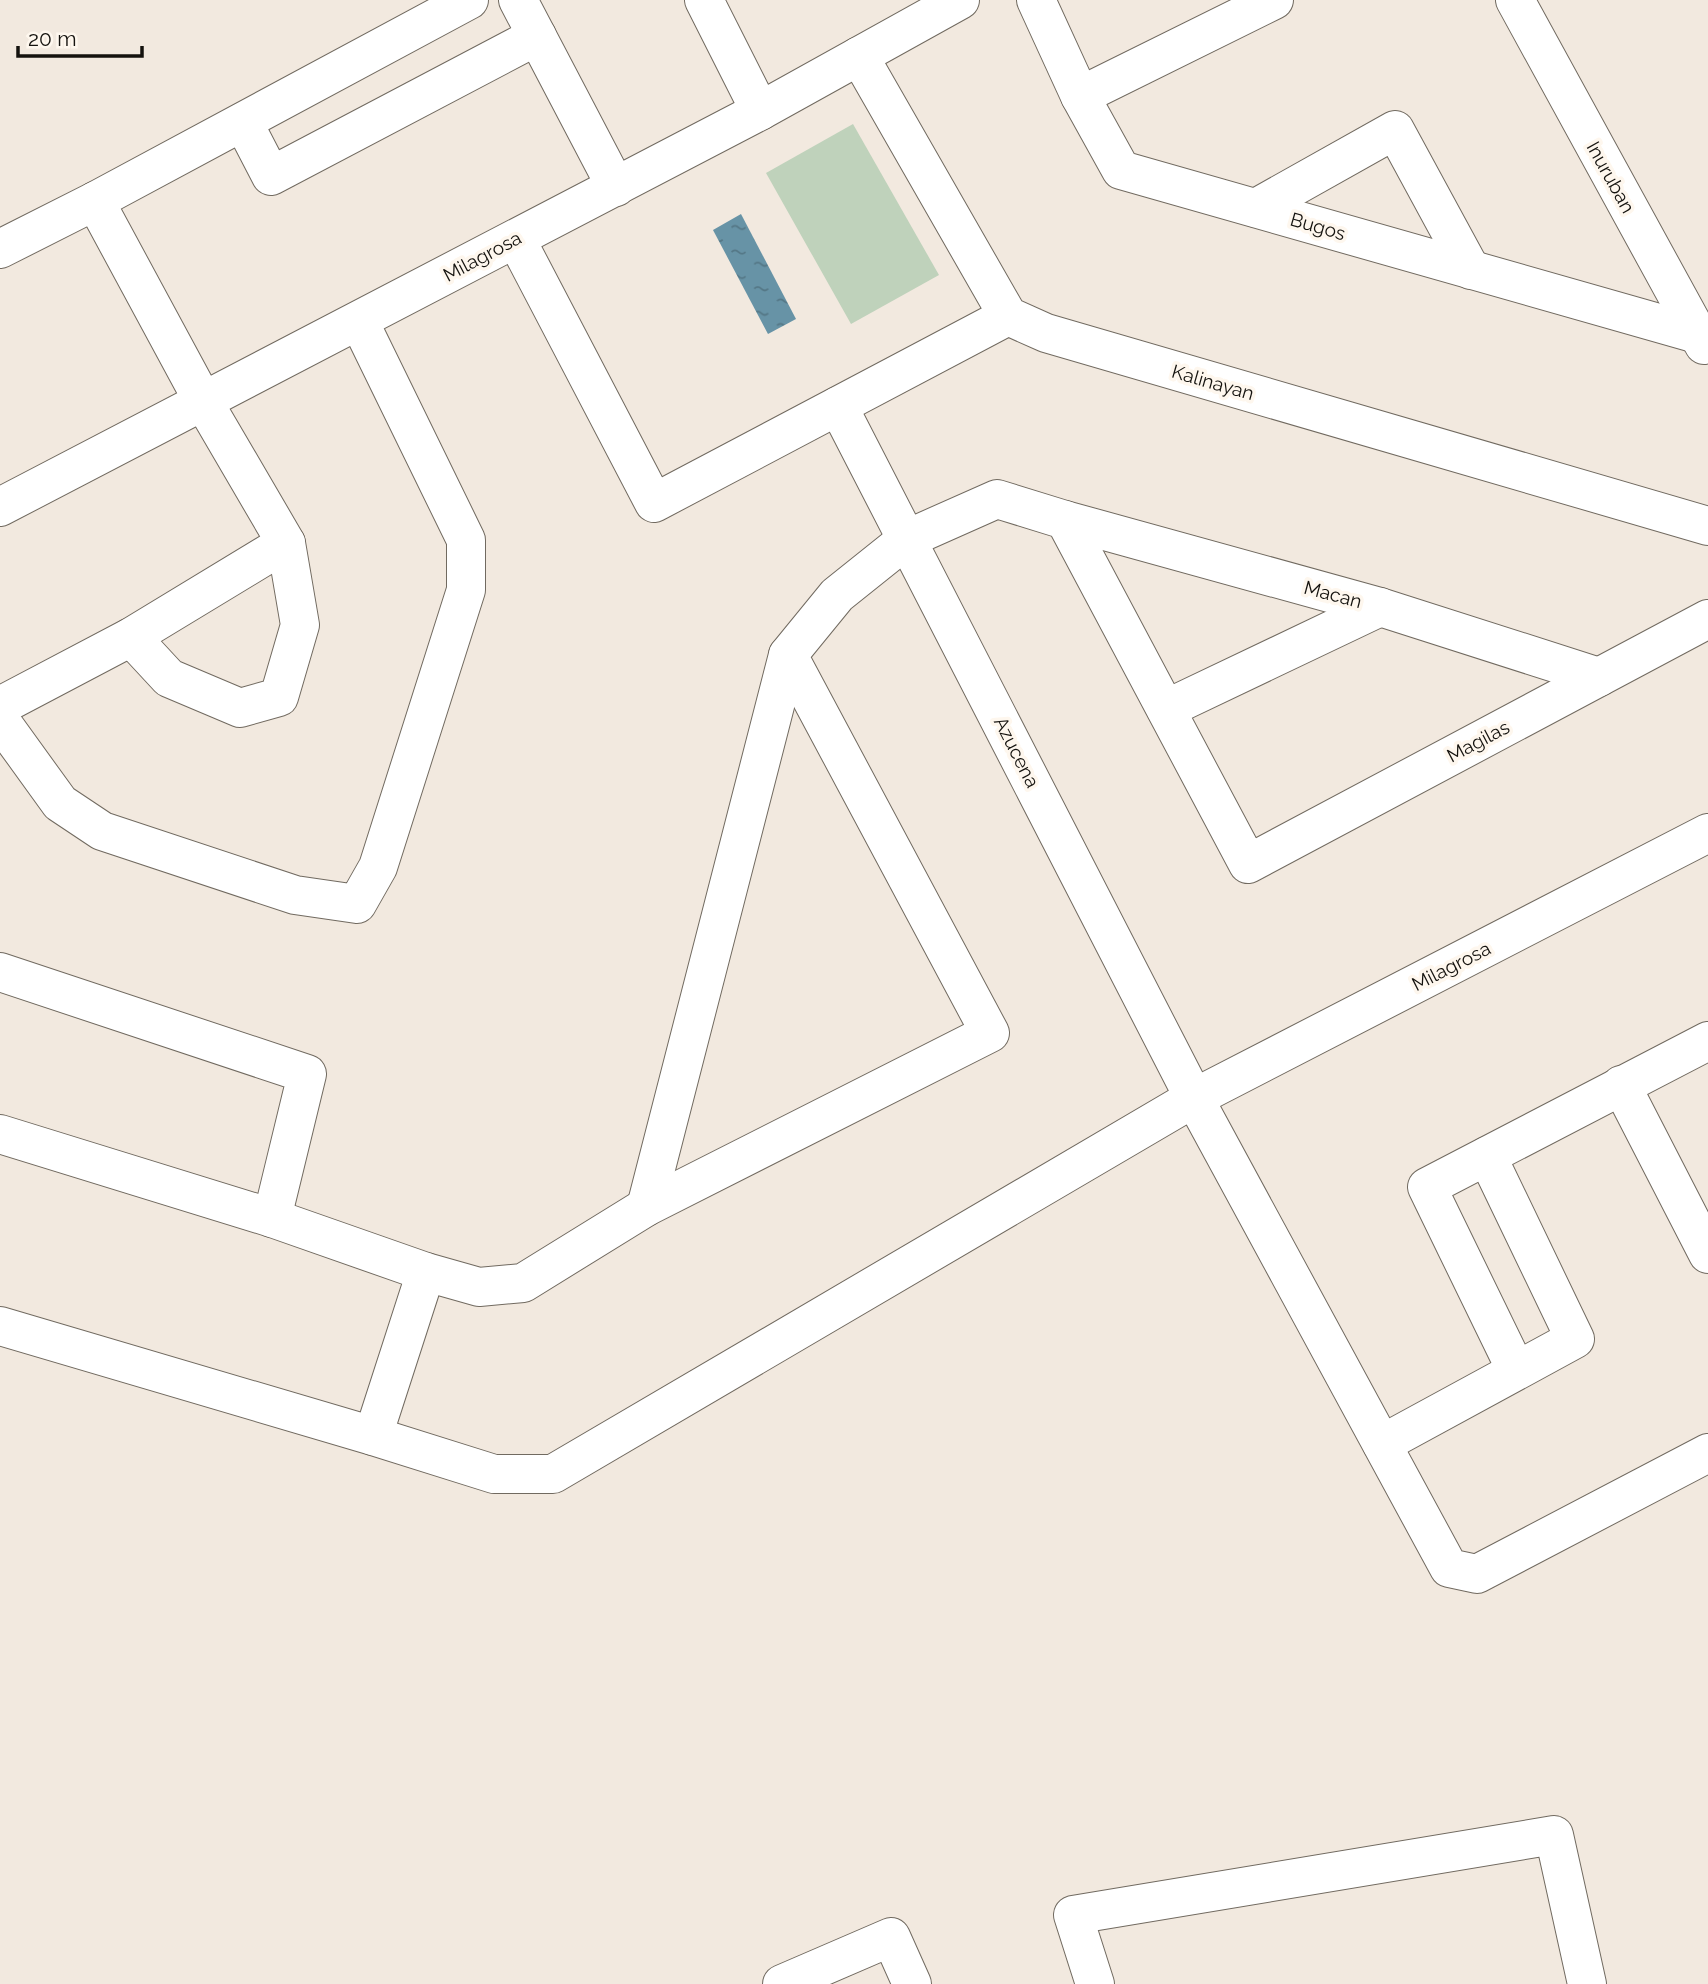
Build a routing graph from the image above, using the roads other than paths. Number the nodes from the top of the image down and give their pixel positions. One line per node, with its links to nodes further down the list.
1 (469, 0): 12 (street)
2 (519, 0): 8 (street)
3 (704, 0): 11 (street)
4 (960, 0): 9 (street, Milagrosa)
5 (1036, 0): 10 (street, Bugos)
6 (1274, 0): 10 (street)
7 (1515, 0): 21 (street, Inuruban)
8 (537, 36): 12 (street); 13 (street)
9 (859, 56): 11 (street, Milagrosa); 19 (street)
10 (1080, 96): 15 (street, Bugos)
11 (760, 111): 13 (street, Milagrosa)
12 (243, 122): 14 (street)
13 (616, 187): 16 (street, Milagrosa)
14 (95, 201): 17 (street); 22 (street)
15 (1256, 208): 18 (street, Bugos); 18 (street)
16 (516, 239): 20 (street, Milagrosa); 23 (street)
17 (0, 249)
18 (1471, 270): 21 (street, Bugos)
19 (1008, 317): 23 (street); 26 (street, Kalinayan)
20 (359, 321): 22 (street, Milagrosa); 36 (street)
21 (1702, 344)
22 (203, 401): 24 (street, Milagrosa); 28 (street)
23 (838, 406): 27 (street, Azucena)
24 (0, 507)
25 (1065, 520): 27 (street, Macan); 29 (street, Macan); 35 (street)
26 (1708, 526)
27 (907, 539): 32 (street, Macan); 41 (street, Azucena)
28 (286, 543): 31 (street); 31 (street)
29 (1380, 607): 33 (street, Macan); 35 (street)
30 (1708, 619): 33 (street, Magilas)
31 (131, 637): 34 (street)
32 (788, 655): 44 (street); 44 (street)
33 (1599, 677): 35 (street, Magilas)
34 (0, 706)
35 (1166, 709)
36 (0, 720)
37 (1708, 833): 41 (street, Milagrosa)
38 (0, 972): 45 (street)
39 (1708, 1041): 40 (street)
40 (1621, 1085): 43 (street); 46 (street)
41 (1194, 1098): 50 (street, Milagrosa); 51 (street, Azucena)
42 (0, 1134): 45 (street)
43 (1487, 1156): 49 (street); 49 (street)
44 (646, 1207): 47 (street)
45 (272, 1219): 47 (street)
46 (1708, 1254)
47 (426, 1272): 50 (street)
48 (0, 1325): 50 (street, Milagrosa)
49 (1516, 1370): 51 (street)
50 (373, 1436)
51 (1382, 1444): 52 (street, Azucena)
52 (1708, 1453)
53 (1084, 1980): 56 (street)
54 (782, 1984): 55 (street)
55 (912, 1984)
56 (1587, 1984)

